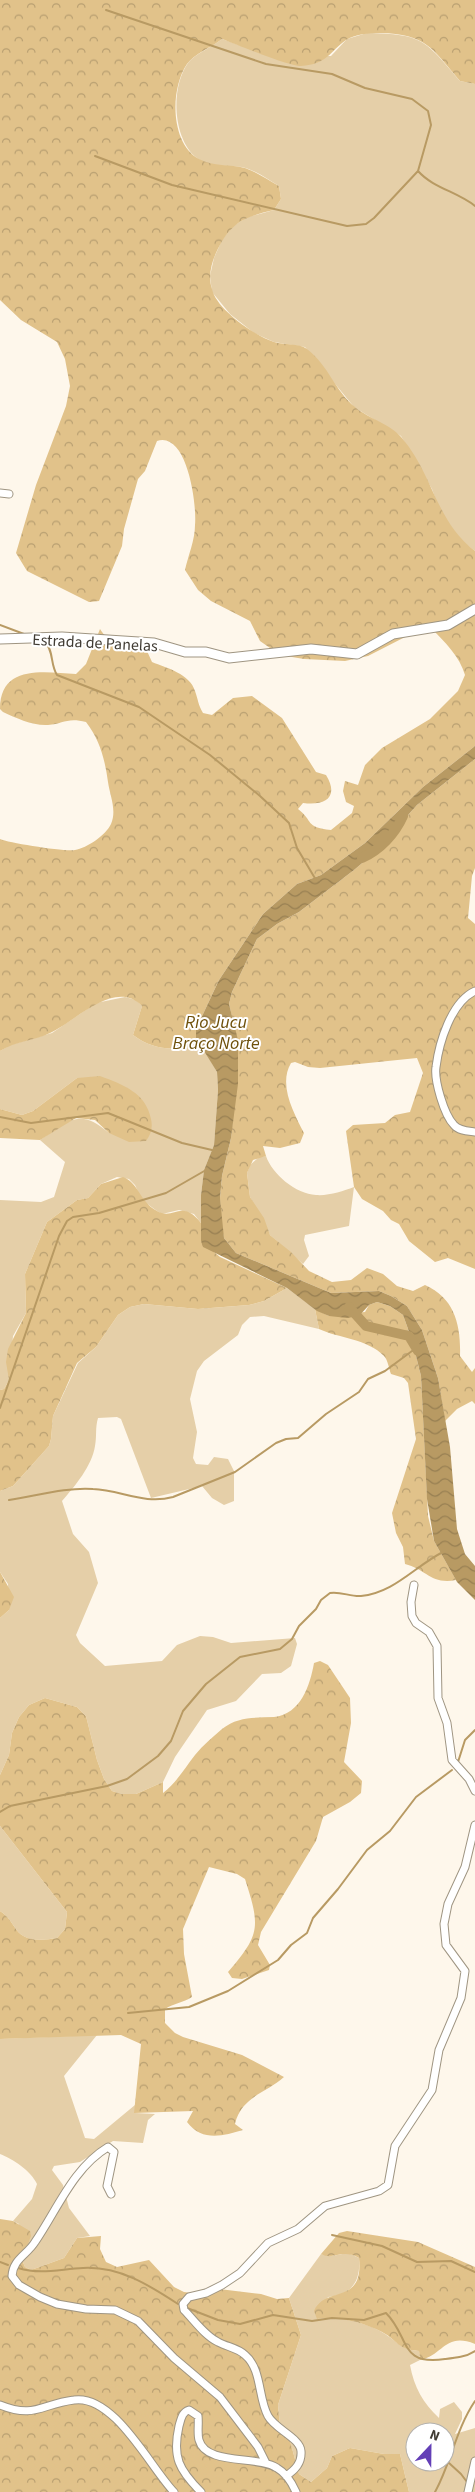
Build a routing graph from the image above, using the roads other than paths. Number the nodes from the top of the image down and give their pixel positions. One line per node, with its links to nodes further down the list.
1 (0, 493): 2 (street)
2 (9, 494)
3 (475, 610): 4 (street, Estrada de Panelas)
4 (0, 639)
5 (475, 991): 6 (street)
6 (475, 1132)
7 (414, 1584): 8 (street)
8 (475, 1791)
9 (475, 1826): 14 (street)
10 (111, 2194): 13 (street)
11 (0, 2404): 15 (street)
12 (475, 2461): 18 (street)
13 (266, 2463): 14 (street); 16 (street)
14 (286, 2476): 17 (street)
15 (174, 2492)
16 (201, 2492)
17 (296, 2492)
18 (468, 2492)

